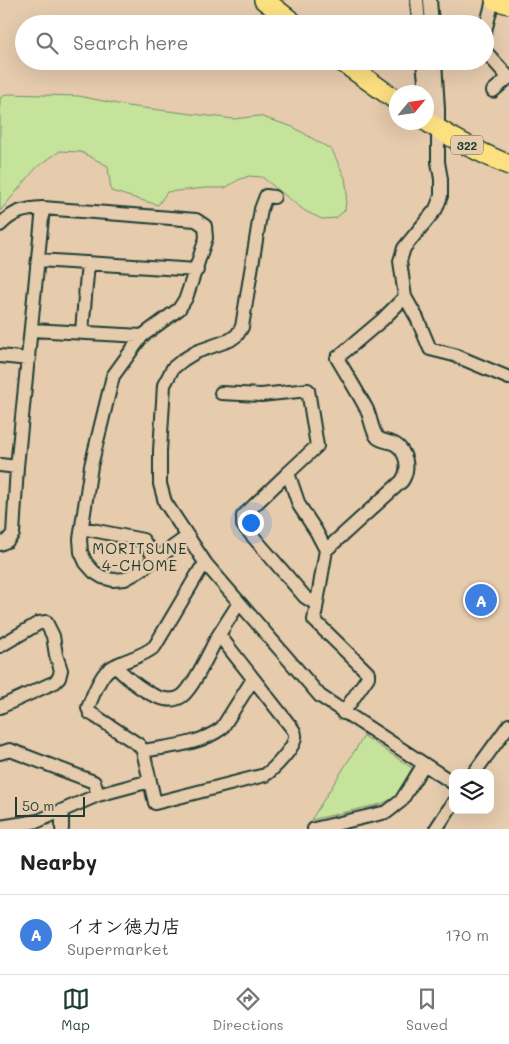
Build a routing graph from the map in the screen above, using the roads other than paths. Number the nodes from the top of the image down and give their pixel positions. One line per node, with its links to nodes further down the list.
1 (264, 0): 6 (highway)
2 (417, 0): 7 (street)
3 (430, 0): 8 (street)
4 (494, 0): 5 (highway); 9 (street)
5 (509, 4)
6 (283, 15)
7 (418, 15)
8 (431, 15)
9 (490, 15)
10 (494, 61): 14 (street)
11 (354, 70): 17 (highway)
12 (424, 70): 15 (street)
13 (436, 70): 18 (street)
14 (509, 77): 16 (street)
15 (425, 85)
16 (492, 91)
17 (389, 95)
18 (434, 120)
19 (434, 126): 21 (highway, 322)
20 (433, 130): 28 (street)
21 (509, 165)
22 (274, 197): 40 (street)
23 (43, 208): 24 (street); 25 (street); 27 (street)
24 (0, 225)
25 (38, 260): 26 (street); 29 (street)
26 (88, 263): 27 (street); 30 (street)
27 (197, 270): 31 (street)
28 (405, 297): 34 (street); 42 (street)
29 (32, 330): 30 (street); 33 (street)
30 (82, 331): 31 (street)
31 (142, 336): 39 (street)
32 (0, 356): 33 (street)
33 (28, 359): 37 (street)
34 (509, 378)
35 (221, 393): 38 (street)
36 (0, 465): 37 (street)
37 (17, 466): 41 (street)
38 (288, 474): 42 (street); 46 (street)
39 (82, 528): 43 (street); 43 (street)
40 (187, 537): 43 (street); 44 (street)
41 (0, 544)
42 (326, 550): 46 (street)
43 (156, 560)
44 (206, 564): 45 (street); 49 (street)
45 (239, 603): 47 (street); 52 (street)
46 (316, 604): 52 (street)
47 (219, 635): 49 (street); 50 (street)
48 (0, 646): 51 (street)
49 (115, 666): 54 (street)
50 (253, 679): 54 (street); 59 (street)
51 (0, 707)
52 (343, 713): 56 (street)
53 (509, 725): 57 (street)
54 (143, 751): 59 (street)
55 (0, 753): 60 (street)
56 (424, 764): 58 (street); 65 (street)
57 (477, 769)
58 (449, 780)
59 (150, 781): 60 (street)
60 (98, 795): 62 (street)
61 (449, 809): 66 (street)
62 (62, 811): 63 (street); 64 (street)
63 (0, 827)
64 (62, 829)
65 (314, 829)
66 (435, 829)

